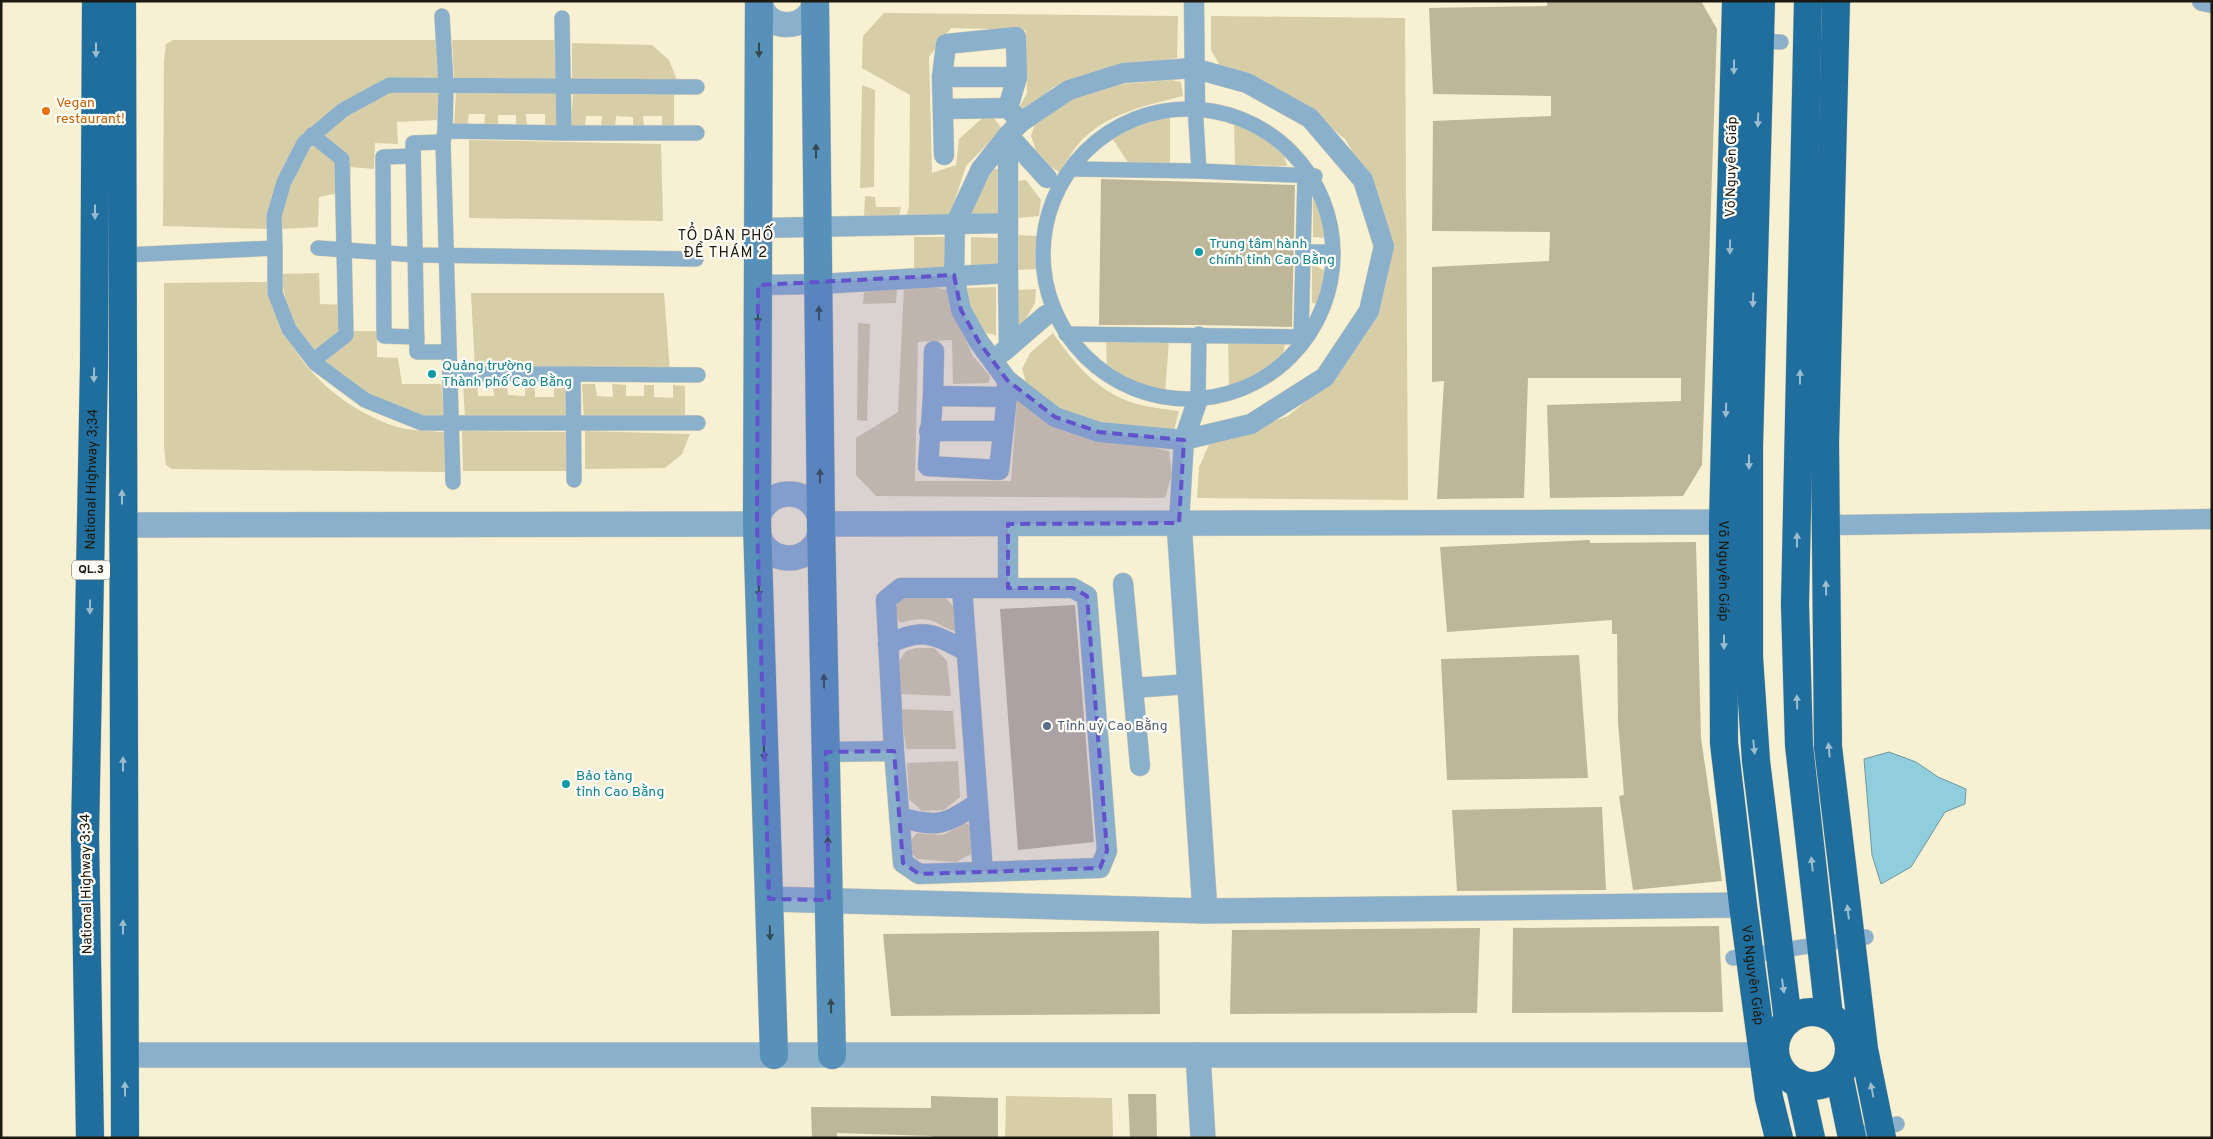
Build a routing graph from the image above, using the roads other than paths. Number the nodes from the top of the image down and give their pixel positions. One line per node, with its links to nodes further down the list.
1 (96, 1): 84 (highway, National Highway 3;34 / QL.3, one-way to 84)
2 (122, 1): 44 (highway, National Highway 3;34 / QL.3)
3 (759, 1): 4 (street); 37 (main road, one-way to 37)
4 (815, 1): 36 (main road, one-way to 4)
5 (1194, 1): 15 (street)
6 (1736, 1): 14 (highway, Võ Nguyên Giáp)
7 (1761, 1): 14 (highway, Võ Nguyên Giáp)
8 (1808, 1): 14 (highway, Võ Nguyên Giáp)
9 (1836, 1): 14 (highway, Võ Nguyên Giáp)
10 (2202, 1): 11 (street)
11 (2212, 3)
12 (442, 16): 18 (street)
13 (562, 18): 19 (street)
14 (1785, 42): 77 (highway, Võ Nguyên Giáp, one-way to 77); 79 (highway, Võ Nguyên Giáp); 105 (highway, Võ Nguyên Giáp, one-way to 14)
15 (1193, 68): 21 (street); 23 (street); 73 (street)
16 (942, 77): 17 (street); 17 (street); 22 (street)
17 (1017, 77): 23 (street)
18 (446, 85): 19 (street); 26 (street); 27 (street)
19 (564, 87): 20 (street); 24 (street)
20 (696, 87)
21 (1195, 105): 30 (street); 31 (street); 32 (street)
22 (943, 109): 23 (street); 28 (street)
23 (1013, 122): 33 (street); 34 (street); 35 (street)
24 (564, 133): 25 (street); 27 (street)
25 (697, 133)
26 (312, 135): 38 (street); 40 (street)
27 (444, 136): 29 (street); 45 (street)
28 (944, 155)
29 (413, 156): 43 (street); 46 (street)
30 (1073, 170): 31 (street); 33 (street)
31 (1199, 171): 32 (street)
32 (1310, 175): 41 (street); 42 (street)
33 (1053, 185): 52 (street)
34 (1008, 223): 35 (street); 48 (street)
35 (954, 225): 36 (street); 49 (street)
36 (817, 227): 37 (street); 50 (main road)
37 (758, 228): 51 (main road)
38 (275, 248): 44 (street); 60 (street)
39 (318, 248): 40 (street)
40 (344, 250): 43 (street); 60 (street)
41 (1303, 252): 42 (street); 56 (street)
42 (1333, 252): 56 (street)
43 (383, 253): 46 (street); 55 (street)
44 (124, 255): 83 (highway, National Highway 3;34 / QL.3, one-way to 44)
45 (447, 255): 46 (street); 47 (street); 59 (street)
46 (416, 256): 55 (street)
47 (696, 259)
48 (1008, 273): 49 (street); 57 (street)
49 (954, 275): 50 (street); 61 (street)
50 (818, 284): 51 (street); 81 (main road, one-way to 50)
51 (758, 285): 80 (main road, one-way to 80)
52 (1051, 315): 53 (street); 57 (street)
53 (1066, 334): 54 (street); 67 (street)
54 (1199, 334): 56 (street); 67 (street)
55 (417, 337): 59 (street)
56 (1303, 337): 67 (street)
57 (1009, 347): 61 (street)
58 (934, 351): 66 (street)
59 (449, 352): 62 (street)
60 (314, 360): 68 (street)
61 (992, 361): 65 (street)
62 (450, 374): 63 (street); 68 (street)
63 (573, 374): 64 (street); 69 (street)
64 (698, 375)
65 (1007, 388): 66 (street); 72 (street); 73 (street)
66 (933, 396): 71 (street)
67 (1198, 399): 73 (street)
68 (452, 423): 69 (street); 75 (street)
69 (573, 423): 70 (street); 74 (street)
70 (698, 423)
71 (929, 431): 72 (street); 72 (street)
72 (1004, 431)
73 (1184, 440): 78 (street)
74 (574, 480)
75 (453, 482)
76 (2212, 519): 79 (street)
77 (1736, 522): 78 (street); 102 (highway, Võ Nguyên Giáp, one-way to 102); 106 (highway, Võ Nguyên Giáp, one-way to 106)
78 (1179, 523): 82 (street); 90 (street)
79 (1825, 523): 104 (highway, Võ Nguyên Giáp, one-way to 79)
80 (757, 524): 81 (street); 81 (street); 83 (street); 100 (main road, one-way to 100)
81 (821, 524): 82 (street); 93 (main road, one-way to 81)
82 (1008, 524): 87 (street)
83 (122, 525): 84 (highway); 97 (highway, National Highway 3;34 / QL.3, one-way to 83)
84 (92, 526): 98 (highway, National Highway 3;34 / QL.3, one-way to 98)
85 (1123, 583): 91 (street)
86 (962, 588): 87 (street); 88 (street); 89 (street)
87 (1008, 588): 99 (street)
88 (888, 644): 89 (street); 92 (street)
89 (966, 651): 95 (street)
90 (1190, 684): 91 (street); 103 (street)
91 (1133, 688): 94 (street)
92 (894, 751): 93 (street); 96 (street)
93 (826, 752): 101 (main road, one-way to 93)
94 (1140, 766)
95 (978, 802): 96 (street); 99 (street)
96 (899, 818): 99 (street)
97 (123, 843): 98 (highway); 112 (highway, National Highway 3;34 / QL.3, one-way to 97)
98 (85, 844): 120 (highway, National Highway 3;34 / QL.3)
99 (983, 872)
100 (769, 899): 101 (street); 113 (main road, one-way to 113)
101 (829, 900): 103 (street); 114 (main road, one-way to 101)
102 (1743, 905): 103 (street); 107 (highway, Võ Nguyên Giáp)
103 (1205, 911)
104 (1858, 938): 105 (street); 110 (highway, Võ Nguyên Giáp)
105 (1821, 944): 106 (street); 108 (highway, Võ Nguyên Giáp)
106 (1778, 951): 107 (street); 109 (highway, Võ Nguyên Giáp, one-way to 109)
107 (1741, 957): 111 (highway, Võ Nguyên Giáp)
108 (1829, 1016): 109 (highway, Võ Nguyên Giáp); 110 (highway, Võ Nguyên Giáp)
109 (1788, 1021): 111 (highway, Võ Nguyên Giáp)
110 (1856, 1043): 116 (highway, Võ Nguyên Giáp); 118 (highway, Võ Nguyên Giáp, one-way to 110)
111 (1769, 1054): 115 (street); 117 (highway, Võ Nguyên Giáp); 123 (highway, Võ Nguyên Giáp)
112 (124, 1055): 113 (street); 121 (highway, National Highway 3;34 / QL.3, one-way to 112)
113 (774, 1055): 114 (street)
114 (832, 1055): 115 (street)
115 (1198, 1055): 122 (street)
116 (1838, 1075): 117 (highway); 119 (highway)
117 (1799, 1083): 124 (highway)
118 (1886, 1130): 119 (street)
119 (1850, 1137)
120 (90, 1138)
121 (125, 1138)
122 (1203, 1138)
123 (1779, 1138)
124 (1811, 1138)

